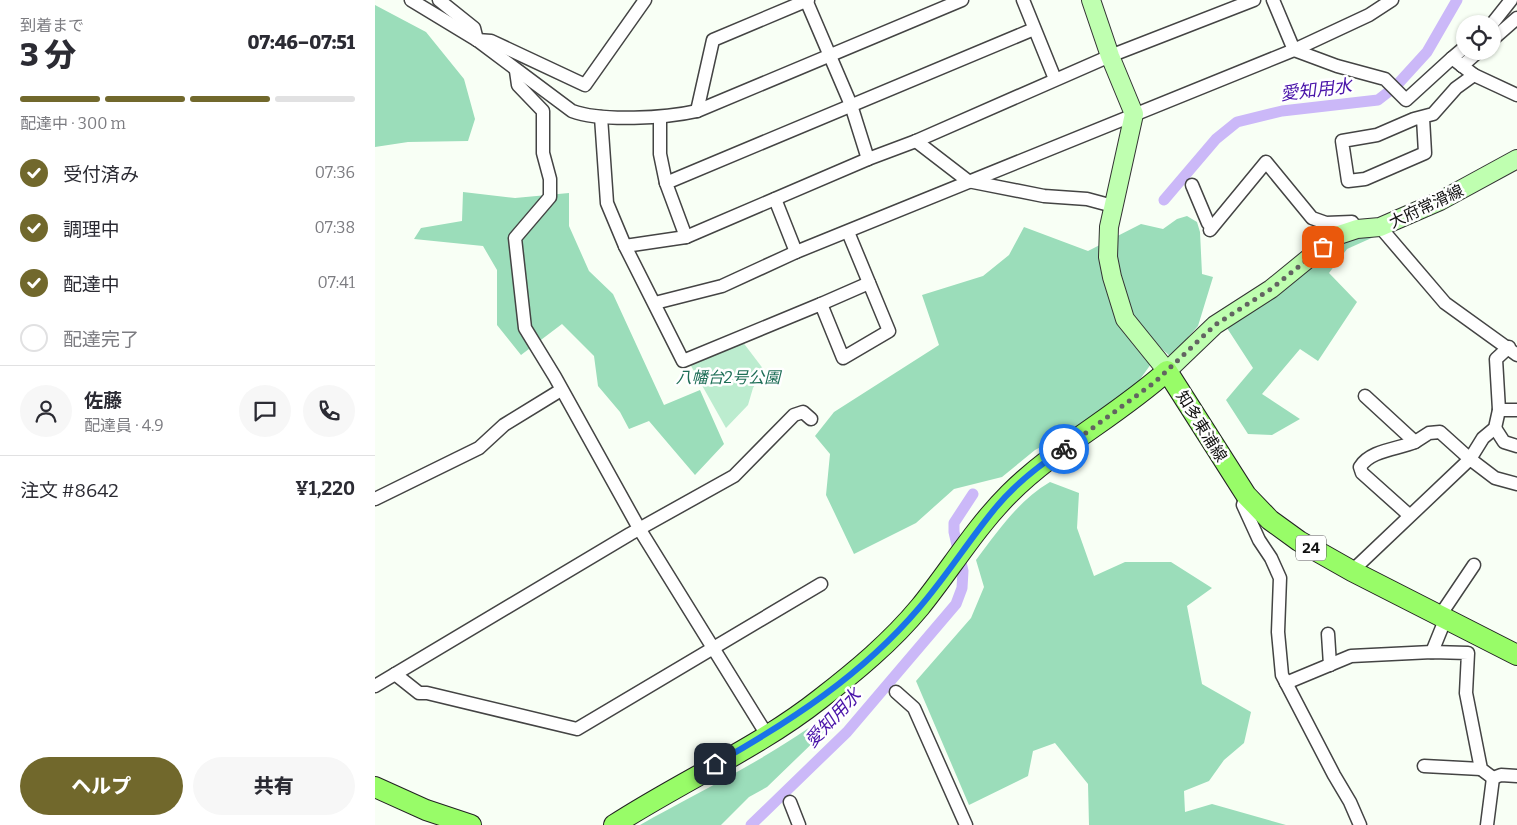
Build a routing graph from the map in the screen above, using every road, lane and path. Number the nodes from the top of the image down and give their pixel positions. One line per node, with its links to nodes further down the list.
1 (411, 0): 16 (street)
2 (439, 0): 16 (street)
3 (645, 0): 16 (street)
4 (807, 0): 18 (street); 27 (street)
5 (962, 0): 18 (street)
6 (1023, 0): 14 (street)
7 (1091, 0): 19 (main road)
8 (1254, 0): 19 (street)
9 (1273, 0): 17 (street)
10 (1392, 0): 17 (street)
11 (1511, 0): 12 (street)
12 (1500, 15)
13 (1516, 23): 15 (street)
14 (1034, 29): 24 (street); 26 (street)
15 (1501, 33)
16 (477, 40): 22 (street)
17 (1294, 50): 21 (street); 28 (street)
18 (828, 55): 26 (street); 27 (street)
19 (1110, 56): 24 (street); 28 (main road)
20 (1461, 60): 21 (street)
21 (1457, 62): 23 (street)
22 (516, 71): 29 (street); 51 (street)
23 (1474, 75): 25 (street); 31 (street)
24 (1055, 79): 32 (street)
25 (1515, 91)
26 (851, 105): 33 (street); 36 (street)
27 (697, 110): 30 (street)
28 (1134, 114): 35 (street); 39 (main road)
29 (601, 117): 30 (street); 44 (street)
30 (660, 117): 36 (street)
31 (1423, 118): 31 (street)
32 (917, 141): 33 (street); 35 (street)
33 (868, 159): 38 (street)
34 (1517, 160): 40 (main road, 大府常滑線)
35 (968, 181): 39 (street); 42 (street)
36 (665, 183): 43 (street)
37 (1192, 185): 41 (street)
38 (775, 199): 43 (street); 45 (street)
39 (1113, 206): 50 (main road)
40 (1380, 227): 41 (main road, 大府常滑線); 49 (street)
41 (1357, 229): 50 (main road, 大府常滑線)
42 (848, 232): 45 (street); 46 (street)
43 (686, 237): 44 (street)
44 (625, 246): 47 (street)
45 (796, 252): 47 (street)
46 (869, 283): 48 (street); 48 (street)
47 (655, 303): 48 (street)
48 (821, 304)
49 (1513, 351): 53 (street)
50 (1167, 371): 61 (main road, 知多東浦線 / 24); 78 (main road, 知多東浦線)
51 (561, 390): 62 (street); 64 (street)
52 (1365, 396): 57 (street)
53 (1499, 410): 54 (street); 56 (street)
54 (1517, 410)
55 (811, 419): 64 (street)
56 (1495, 428): 58 (street); 59 (street)
57 (1415, 442): 59 (street); 63 (street)
58 (1517, 446)
59 (1470, 459): 60 (street); 63 (street)
60 (1517, 484)
61 (1246, 495): 66 (main road, 知多東浦線 / 24); 75 (street)
62 (375, 499)
63 (1409, 515): 66 (street)
64 (640, 530): 70 (street); 74 (street)
65 (1474, 565): 68 (street)
66 (1352, 571): 68 (main road, 知多東浦線 / 24)
67 (821, 584): 70 (street)
68 (1442, 619): 71 (street); 72 (main road, 知多東浦線 / 24)
69 (1328, 634): 73 (street)
70 (713, 647): 74 (street); 78 (street)
71 (1432, 652): 73 (street); 80 (street)
72 (1517, 655)
73 (1330, 665): 75 (street)
74 (395, 674): 76 (street)
75 (1286, 683): 89 (street)
76 (375, 686)
77 (896, 692): 88 (street)
78 (767, 734): 86 (main road, 知多東浦線)
79 (1424, 766): 80 (street)
80 (1481, 770): 82 (street)
81 (1517, 776): 82 (street)
82 (1493, 778): 90 (street)
83 (375, 786): 85 (main road)
84 (790, 802): 87 (street)
85 (471, 825)
86 (614, 825)
87 (799, 825)
88 (966, 825)
89 (1360, 825)
90 (1487, 825)

